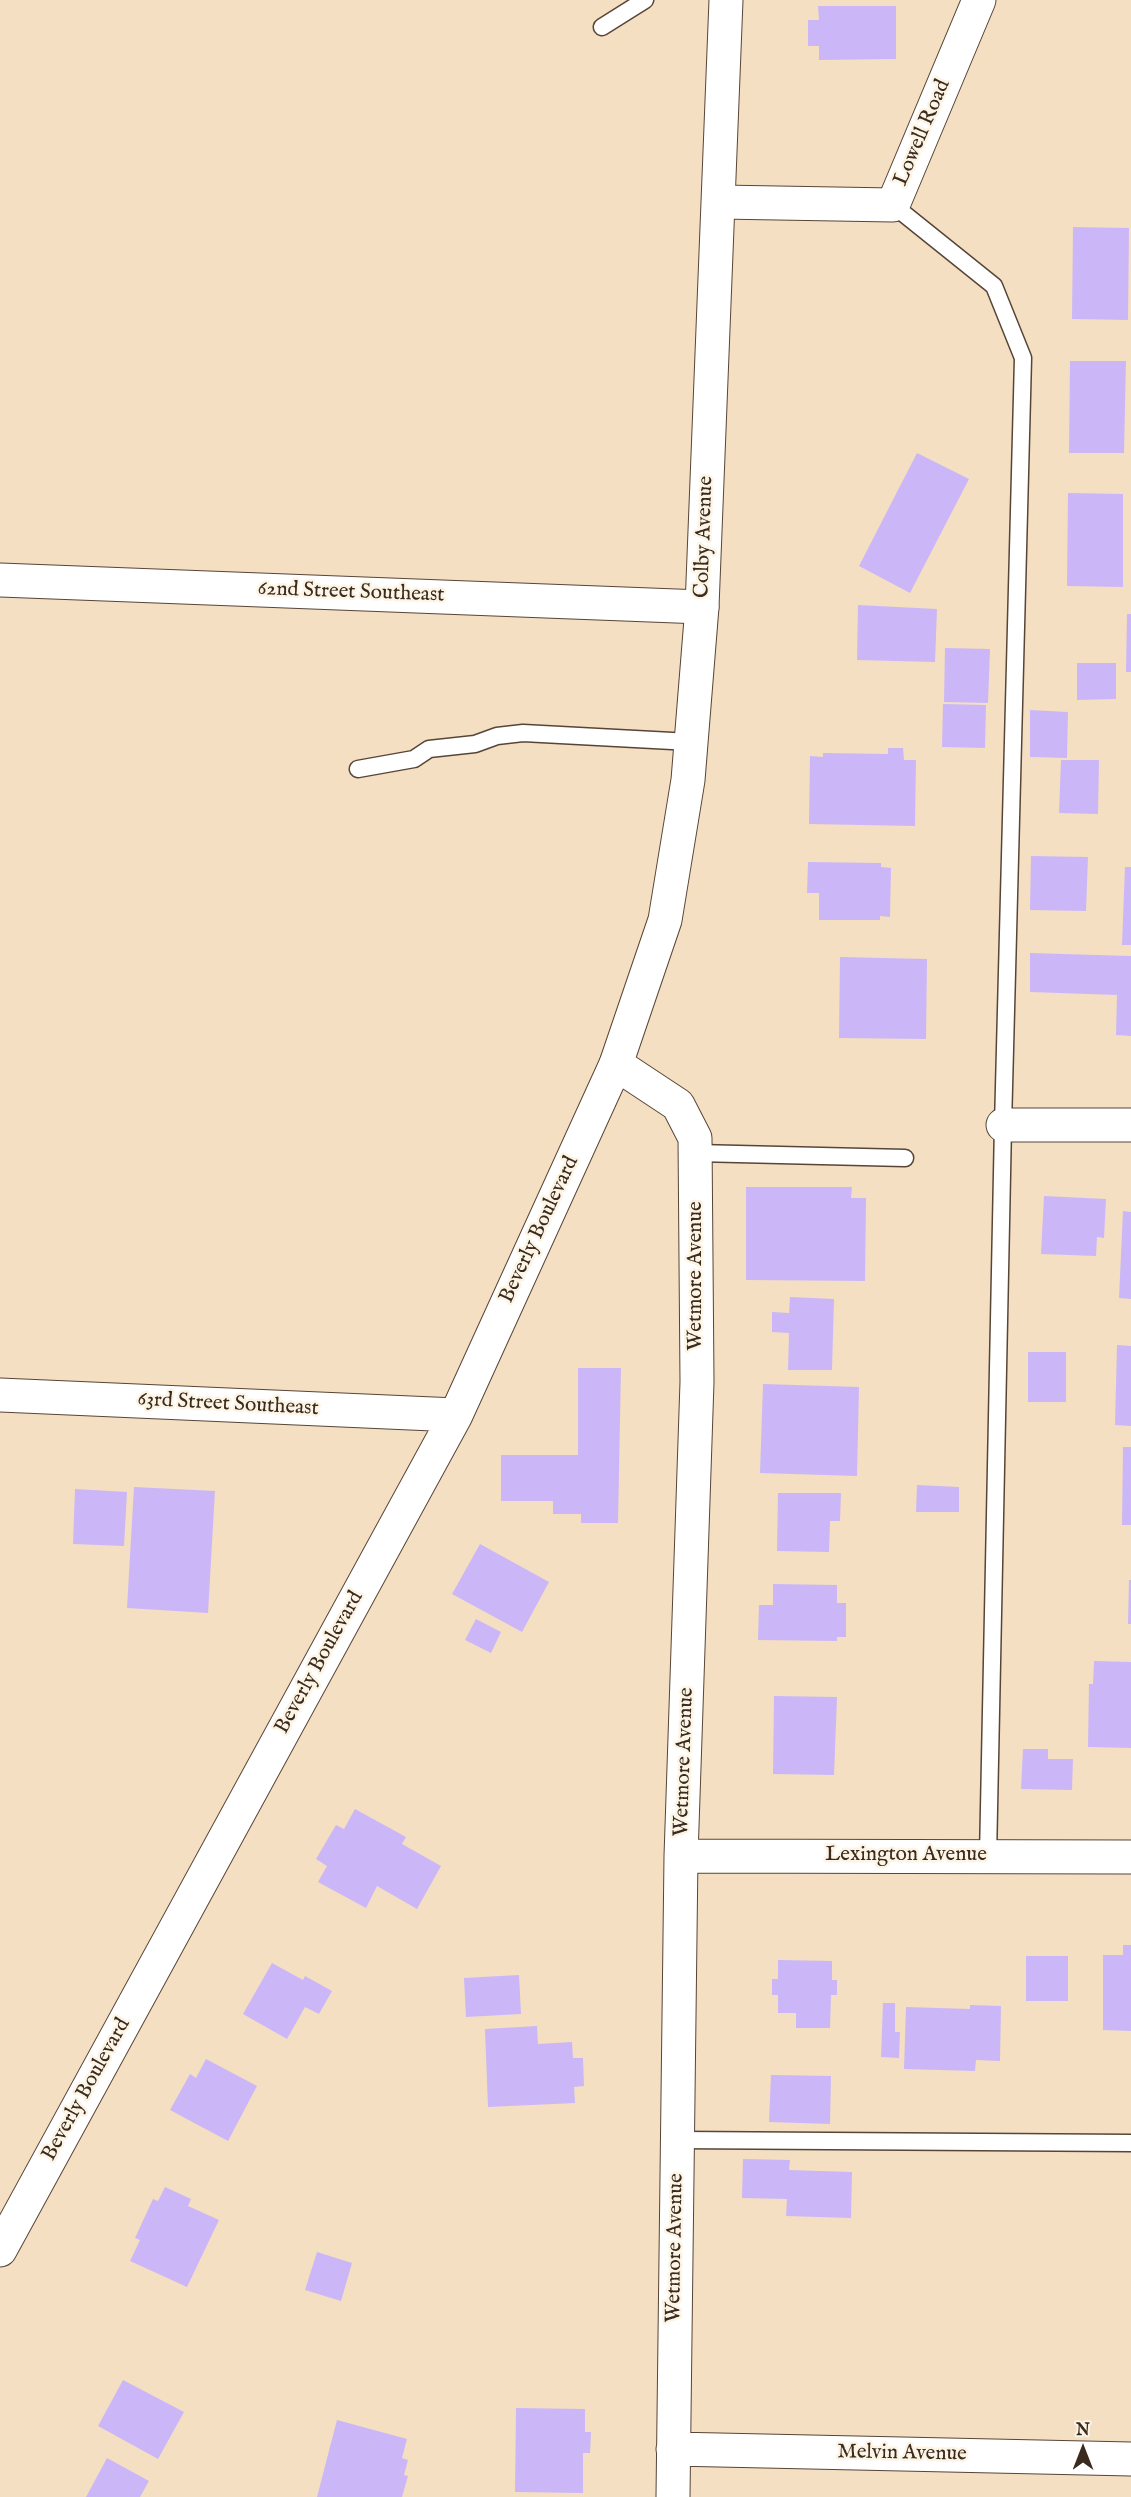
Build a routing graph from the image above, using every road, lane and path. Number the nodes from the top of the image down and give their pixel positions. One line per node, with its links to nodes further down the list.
1 (645, 0): 4 (lane)
2 (726, 0): 5 (street, Colby Avenue)
3 (979, 0): 6 (street, Lowell Road)
4 (602, 27)
5 (720, 202): 6 (street, Lowell Road); 8 (street, Colby Avenue)
6 (893, 206): 12 (lane)
7 (0, 580): 8 (street, 62nd Street Southeast)
8 (702, 607): 9 (street, Colby Avenue)
9 (691, 742): 10 (lane); 11 (street, Colby Avenue)
10 (358, 770)
11 (616, 1064): 14 (street, Wetmore Avenue); 17 (street, Beverly Boulevard)
12 (1003, 1125): 13 (street); 19 (lane)
13 (1131, 1125)
14 (696, 1153): 15 (lane); 18 (street, Wetmore Avenue)
15 (905, 1158)
16 (0, 1395): 17 (street, 63rd Street Southeast)
17 (456, 1415): 23 (street, Beverly Boulevard)
18 (681, 1856): 19 (street, Lexington Avenue); 21 (street, Wetmore Avenue)
19 (988, 1857): 20 (street, Lexington Avenue)
20 (1131, 1857)
21 (678, 2140): 22 (lane); 24 (street, Wetmore Avenue)
22 (1131, 2143)
23 (0, 2250)
24 (674, 2449): 25 (street, Melvin Avenue); 26 (street, Wetmore Avenue)
25 (1131, 2459)
26 (673, 2497)

